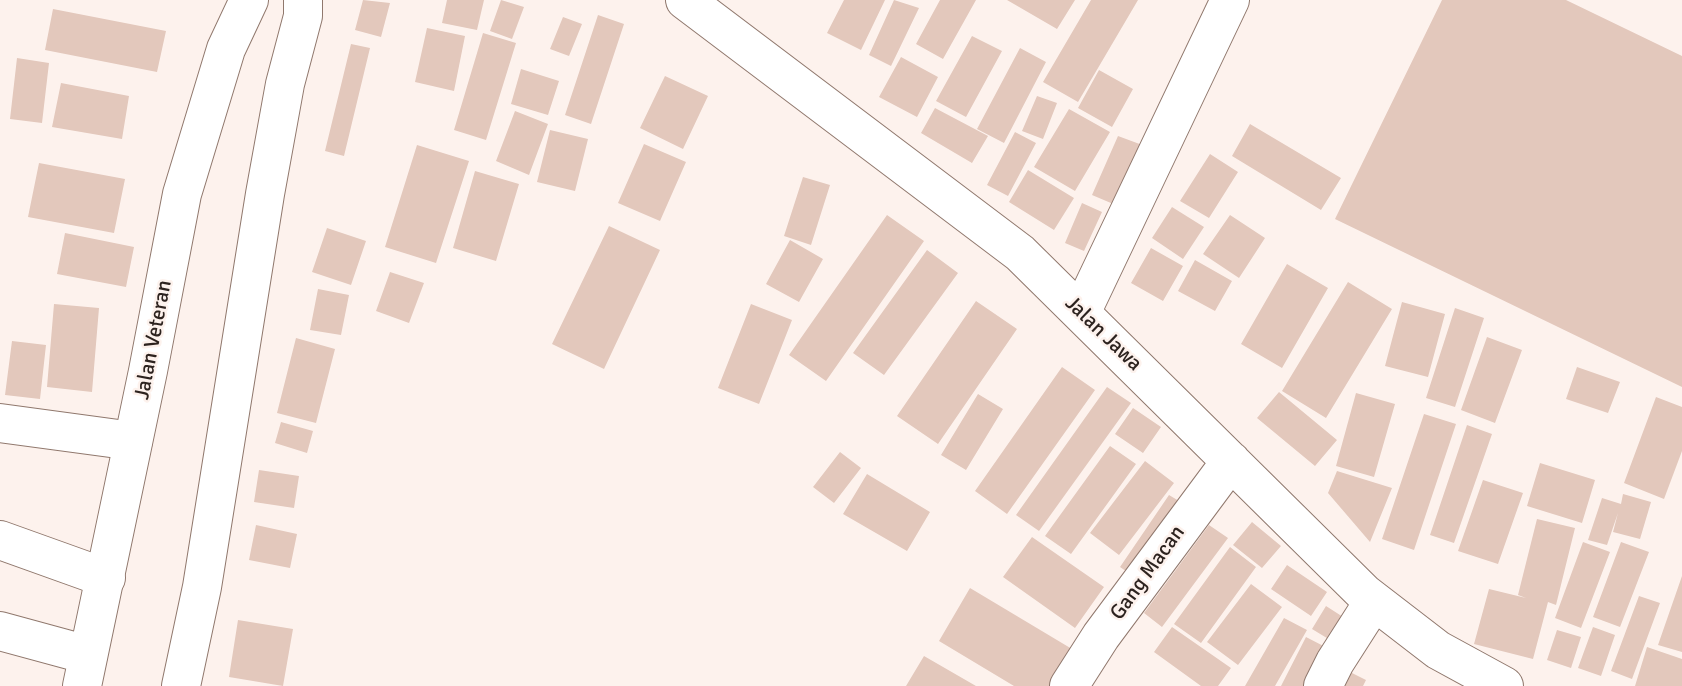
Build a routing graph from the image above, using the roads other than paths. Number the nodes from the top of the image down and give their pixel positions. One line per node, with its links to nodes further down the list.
1 (248, 0): 8 (street, Jalan Veteran)
2 (303, 0): 16 (street)
3 (685, 0): 5 (street, Jalan Jawa)
4 (1230, 0): 6 (street)
5 (722, 12): 6 (street, Jalan Jawa)
6 (1081, 313): 9 (street, Jalan Jawa)
7 (0, 424): 8 (street)
8 (133, 441): 11 (street, Jalan Veteran)
9 (1231, 461): 12 (street, Jalan Jawa); 17 (street, Gang Macan)
10 (0, 540): 11 (street)
11 (106, 578): 14 (street, Jalan Veteran)
12 (1374, 601): 15 (street, Jalan Jawa); 18 (street)
13 (0, 631): 14 (street)
14 (85, 670)
15 (1460, 676): 19 (street, Jalan Jawa)
16 (181, 686)
17 (1069, 686)
18 (1323, 686)
19 (1504, 686)

